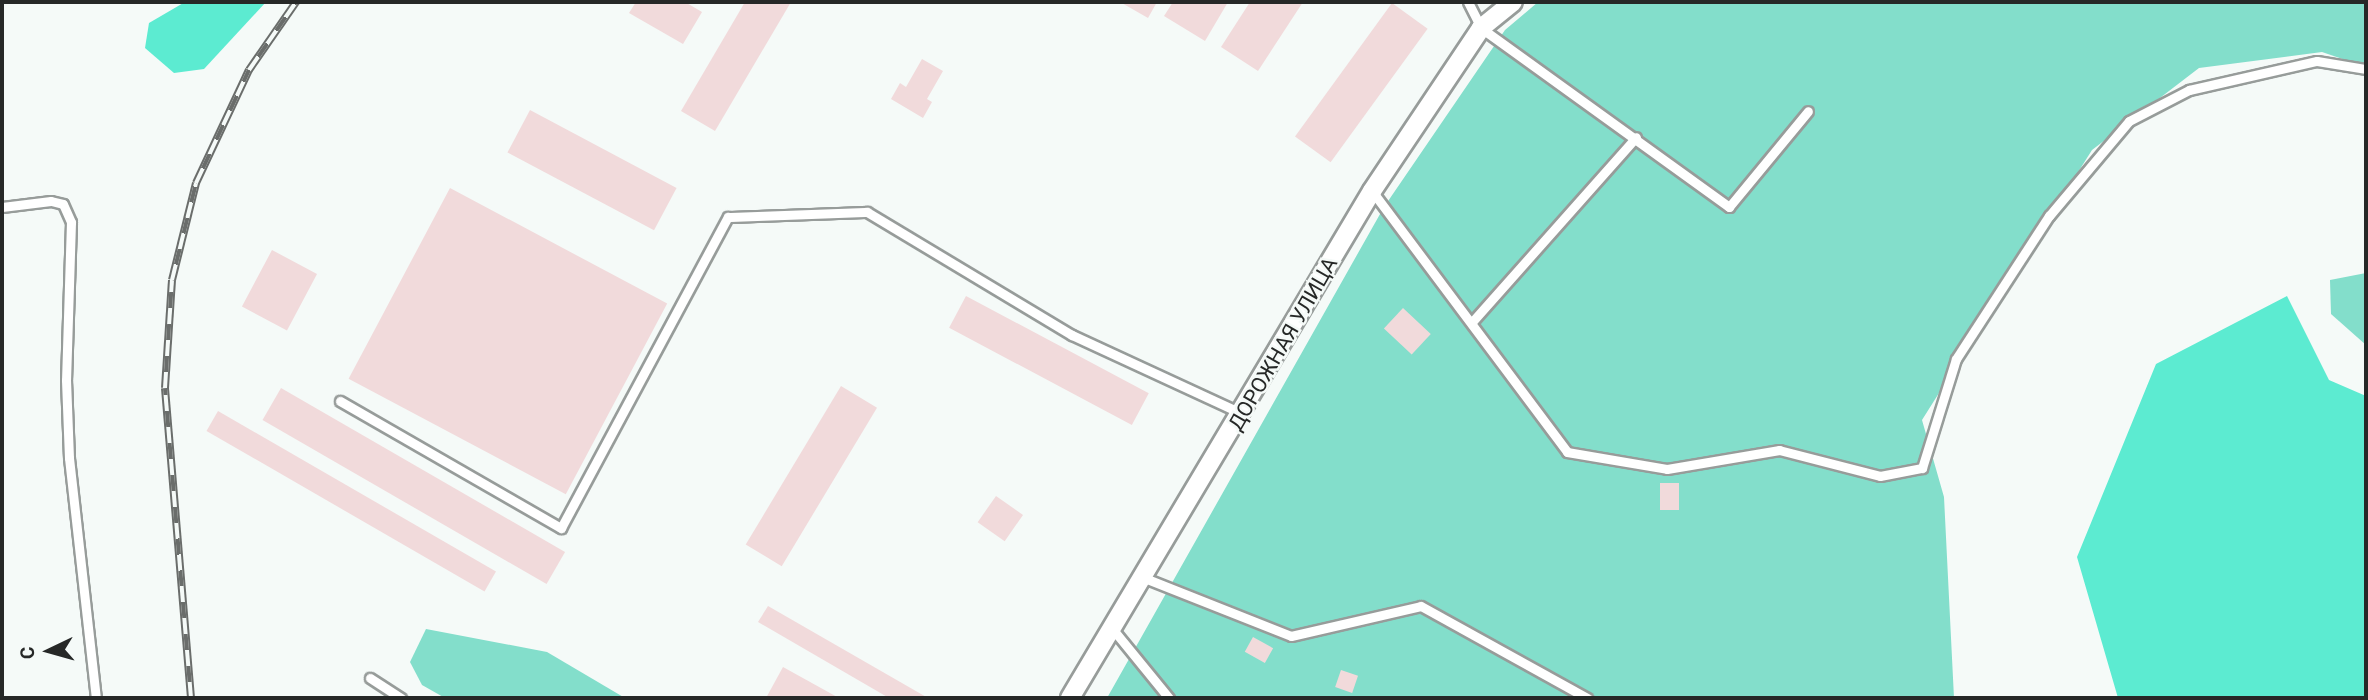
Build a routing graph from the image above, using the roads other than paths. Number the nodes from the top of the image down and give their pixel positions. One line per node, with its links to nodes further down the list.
1 (1468, 2): 3 (lane)
2 (1513, 2): 3 (street, ДОРОЖНАЯ УЛИЦА)
3 (1480, 28): 6 (lane); 7 (street, ДОРОЖНАЯ УЛИЦА)
4 (2366, 69): 9 (lane)
5 (1808, 111): 6 (lane)
6 (1636, 137): 9 (lane)
7 (1372, 191): 9 (lane); 11 (street, ДОРОЖНАЯ УЛИЦА)
8 (2, 207): 15 (lane)
9 (1472, 322)
10 (340, 401): 11 (lane)
11 (1243, 414): 12 (street, ДОРОЖНАЯ УЛИЦА)
12 (1142, 577): 13 (street, ДОРОЖНАЯ УЛИЦА); 19 (lane)
13 (1111, 627): 17 (street, ДОРОЖНАЯ УЛИЦА); 18 (lane)
14 (370, 678): 16 (lane)
15 (96, 698)
16 (401, 698)
17 (1070, 698)
18 (1170, 698)
19 (1587, 698)

